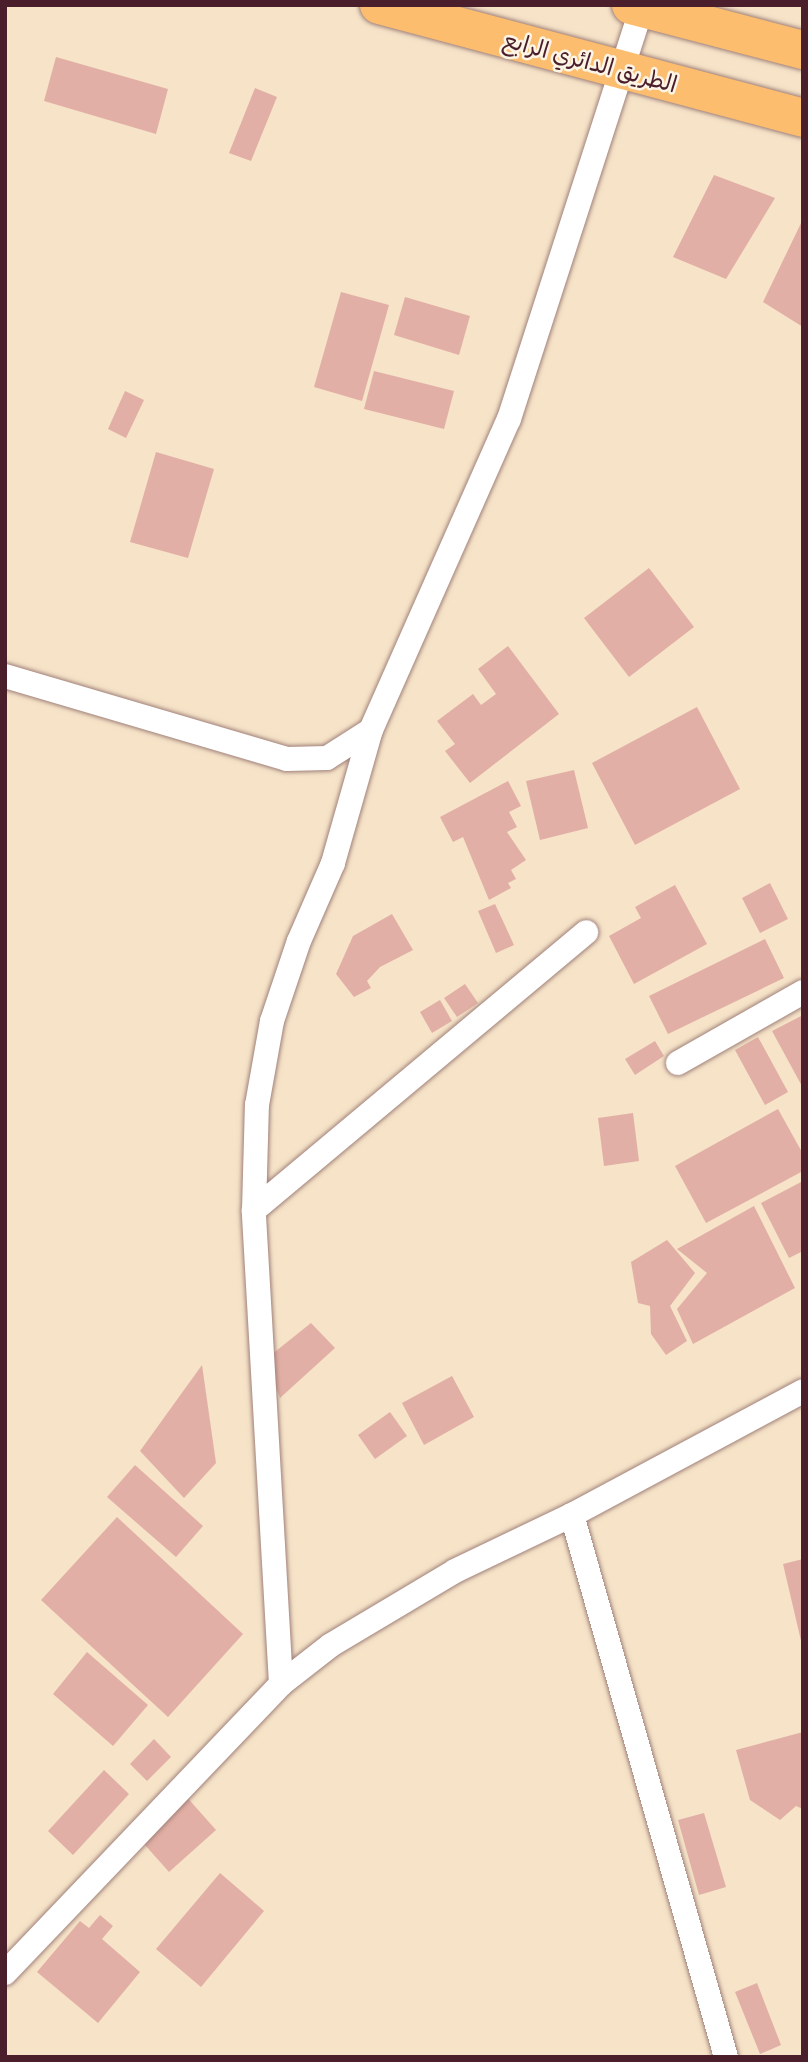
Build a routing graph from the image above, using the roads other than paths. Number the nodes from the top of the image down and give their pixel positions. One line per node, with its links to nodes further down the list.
1 (379, 5): 4 (main road, الطريق الدائري الرابع)
2 (637, 7): 3 (main road); 4 (street)
3 (803, 50)
4 (624, 72): 5 (main road, الطريق الدائري الرابع); 7 (street)
5 (803, 118)
6 (5, 676): 7 (street)
7 (371, 730): 11 (street)
8 (586, 932): 11 (street)
9 (803, 992): 10 (street)
10 (678, 1063)
11 (254, 1210): 14 (street)
12 (803, 1391): 13 (street)
13 (572, 1515): 14 (street); 16 (street)
14 (281, 1684): 15 (street)
15 (5, 1973)
16 (726, 2057)

